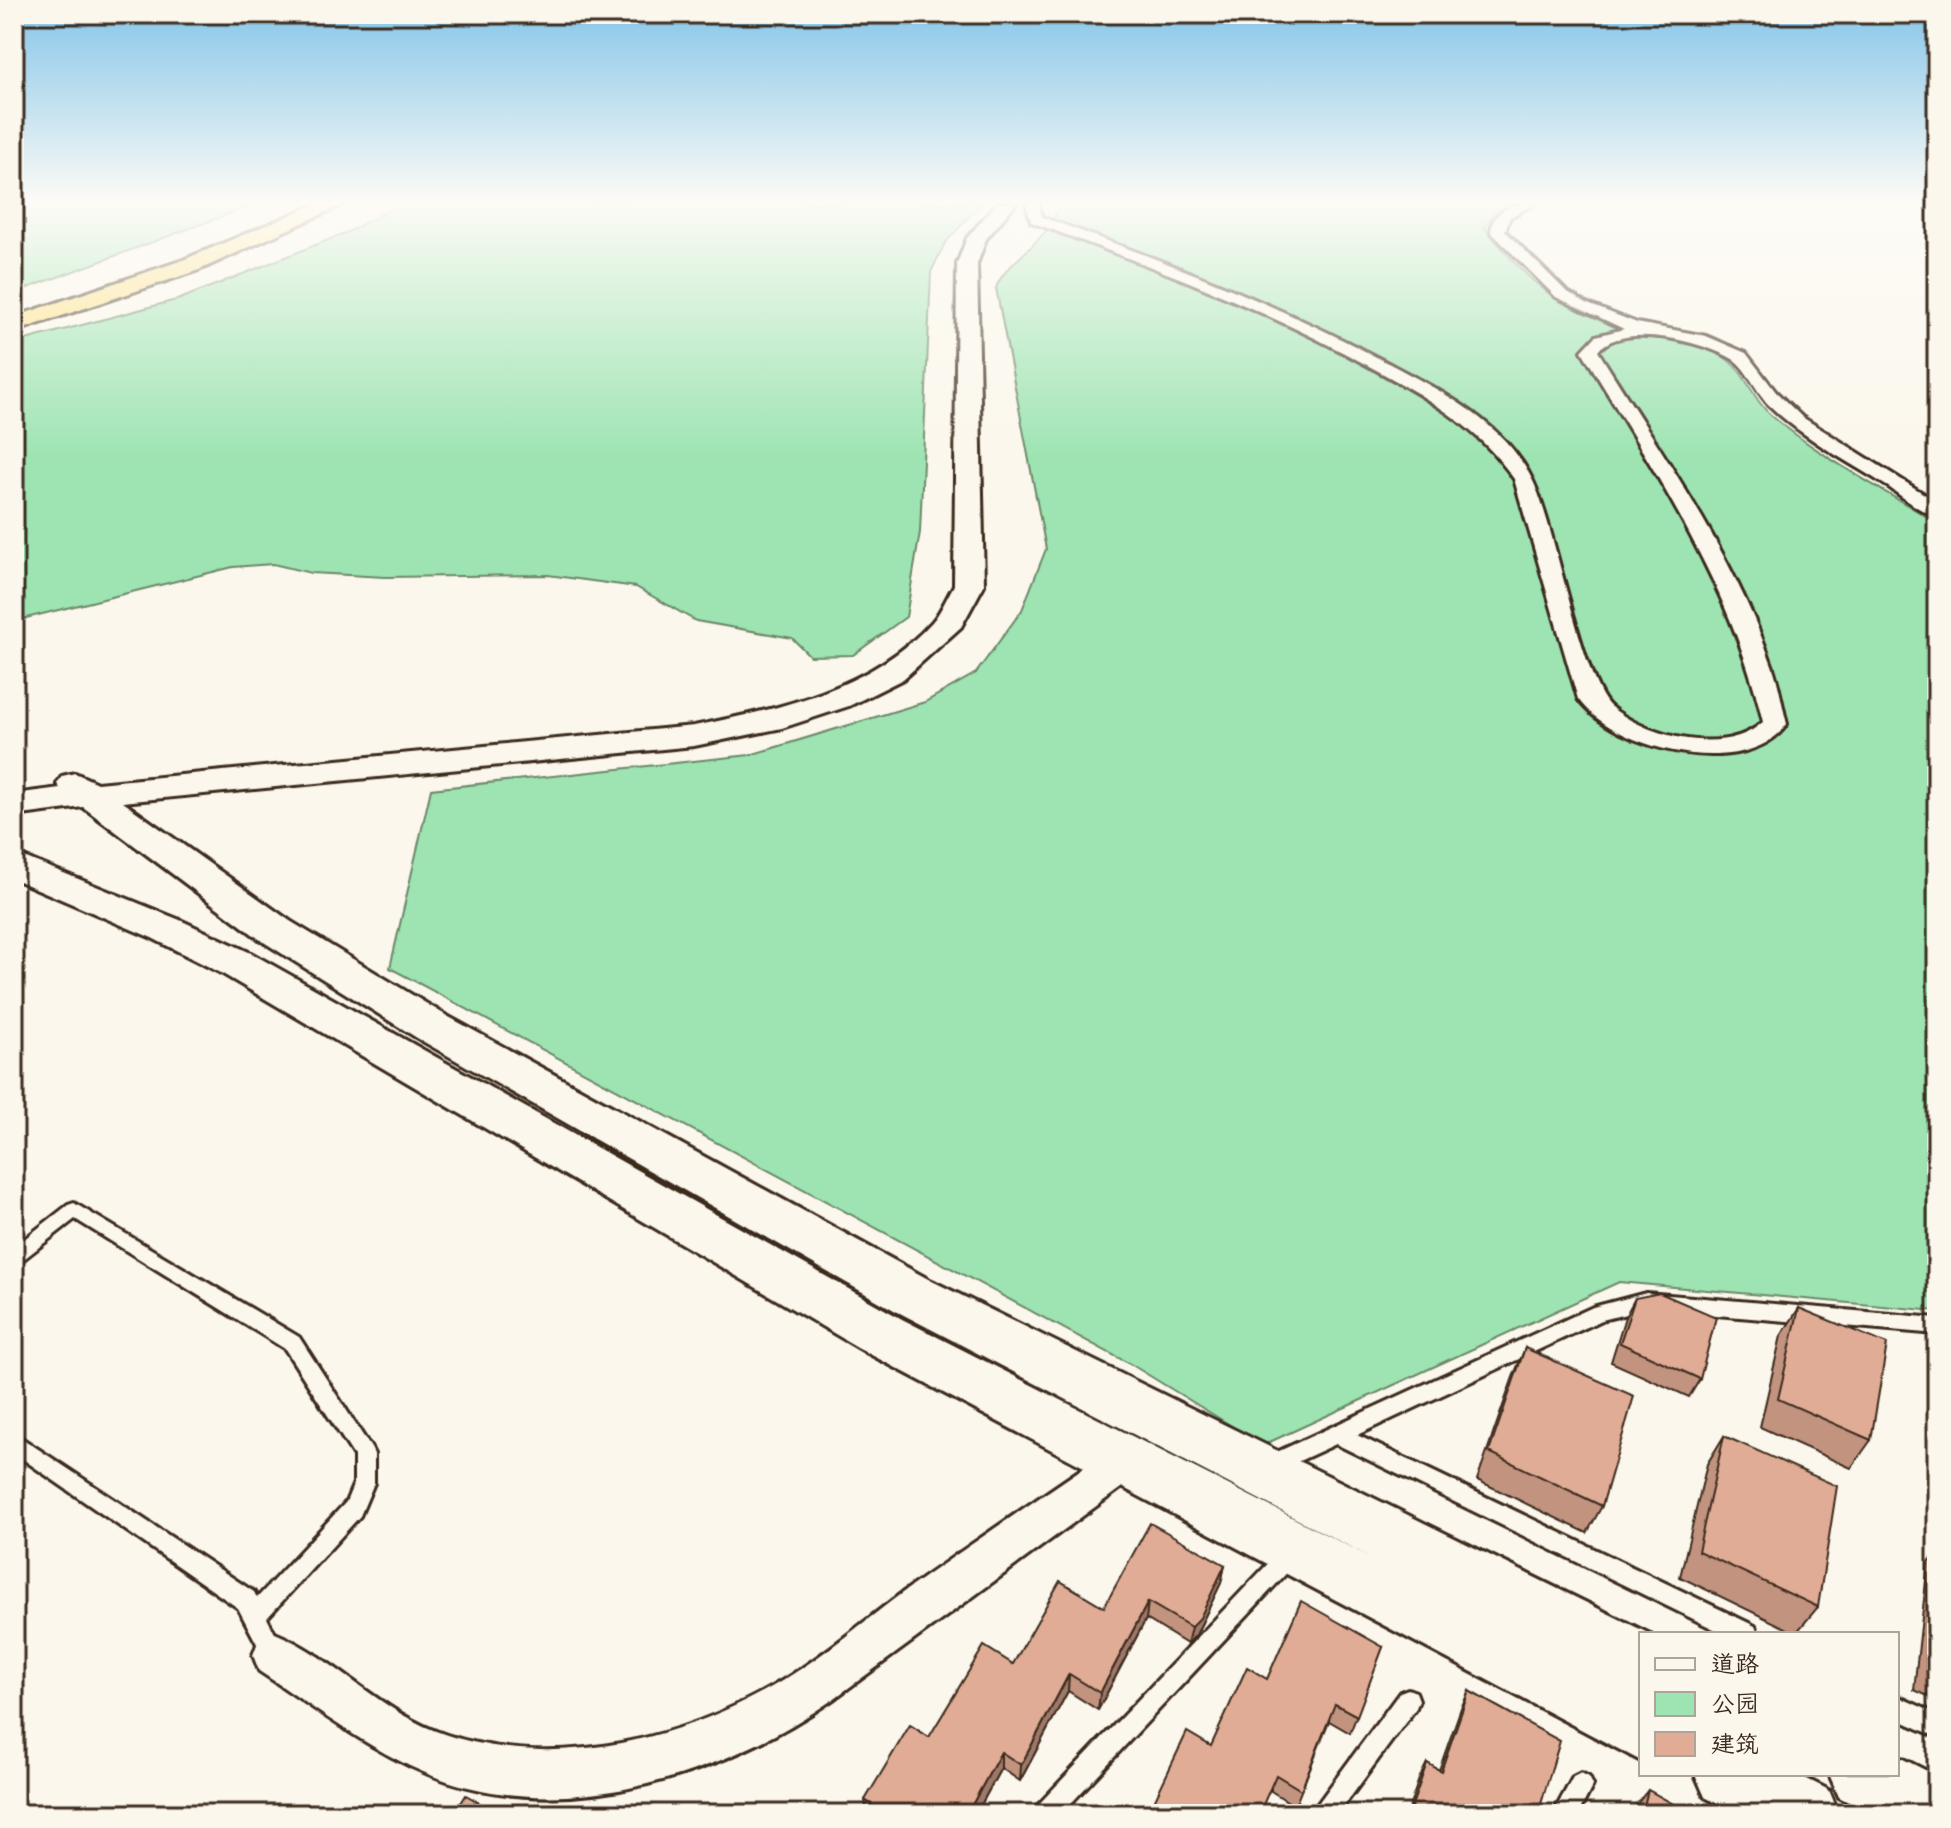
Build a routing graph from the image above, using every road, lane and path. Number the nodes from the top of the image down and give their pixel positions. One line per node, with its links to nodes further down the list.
1 (65, 288): 7 (highway)
2 (123, 288): 8 (highway)
3 (955, 288): 11 (main road)
4 (967, 288): 11 (main road)
5 (1223, 288): 9 (street)
6 (1557, 288): 9 (street)
7 (14, 306)
8 (14, 325)
9 (1659, 332): 10 (street)
10 (1937, 510)
11 (82, 789): 12 (main road); 13 (main road); 20 (main road)
12 (14, 793)
13 (14, 805)
14 (14, 865): 19 (main road)
15 (14, 1257): 22 (lane)
16 (1937, 1326): 17 (lane)
17 (1337, 1435): 20 (lane); 23 (lane)
18 (14, 1442): 22 (lane)
19 (1126, 1461): 21 (main road); 24 (street)
20 (1260, 1471): 25 (main road)
21 (1296, 1549): 29 (main road); 34 (lane)
22 (255, 1616): 24 (lane)
23 (1743, 1632)
24 (275, 1655)
25 (1639, 1662)
26 (1408, 1700): 35 (lane)
27 (1899, 1708): 28 (lane)
28 (1937, 1726)
29 (1639, 1728)
30 (1732, 1776): 37 (main road)
31 (1866, 1776): 33 (main road)
32 (1581, 1785): 36 (lane)
33 (1937, 1812)
34 (1045, 1814)
35 (1324, 1814)
36 (1565, 1814)
37 (1805, 1814)

